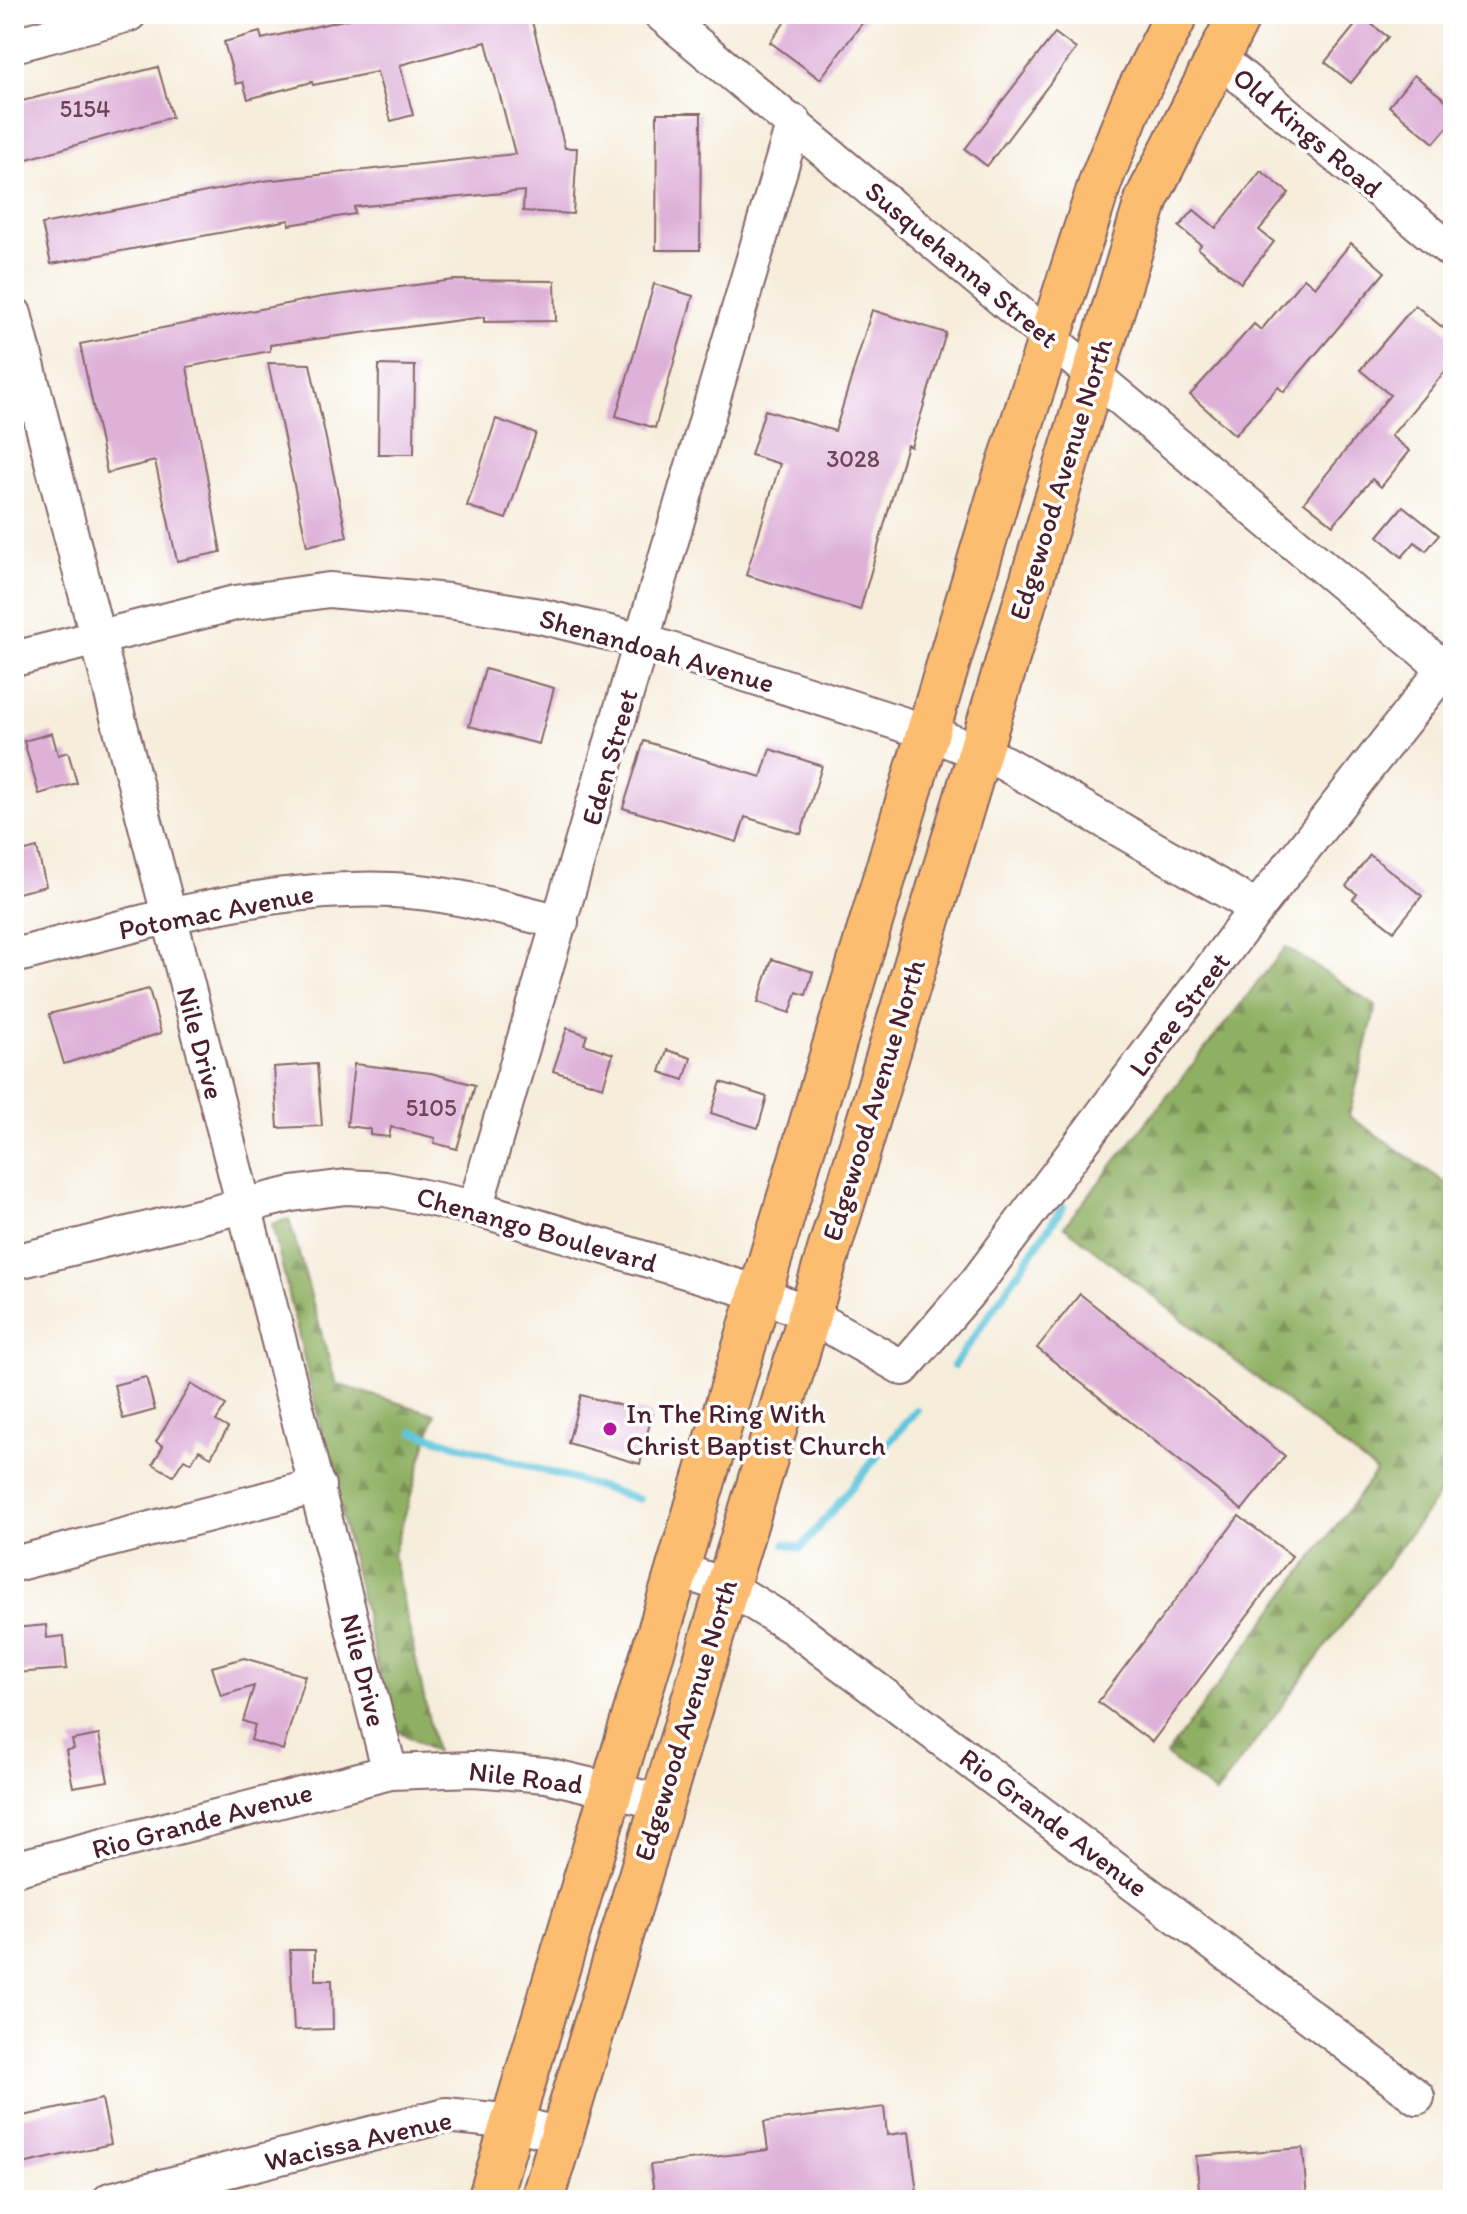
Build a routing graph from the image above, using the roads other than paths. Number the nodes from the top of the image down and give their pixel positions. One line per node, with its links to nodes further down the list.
1 (129, 14): 5 (street)
2 (661, 14): 7 (street, Susquehanna Street)
3 (1240, 14): 6 (main road, Edgewood Avenue North)
4 (1169, 17): 6 (main road, Old Kings Road); 10 (main road, Edgewood Avenue North)
5 (14, 45)
6 (1217, 57): 8 (street, Old Kings Road); 11 (main road, Edgewood Avenue North)
7 (794, 122): 10 (street, Susquehanna Street); 13 (street, Eden Street)
8 (1453, 252)
9 (17, 333): 12 (street, Nile Drive)
10 (1049, 337): 11 (street, Susquehanna Street); 16 (main road, Edgewood Avenue North)
11 (1093, 375): 15 (street, Susquehanna Street); 17 (main road, Edgewood Avenue North)
12 (97, 637): 13 (street, Shenandoah Avenue); 14 (street, Shenandoah Avenue); 19 (street, Nile Drive)
13 (642, 641): 16 (street, Shenandoah Avenue); 20 (street, Eden Street)
14 (14, 659)
15 (1449, 663): 18 (street, Loree Street)
16 (930, 733): 17 (street, Shenandoah Avenue); 25 (main road, Edgewood Avenue North)
17 (977, 753): 18 (street, Shenandoah Avenue); 26 (main road, Edgewood Avenue North)
18 (1257, 908): 27 (street, Loree Street)
19 (167, 917): 20 (street, Potomac Avenue); 21 (street, Potomac Avenue); 22 (street, Nile Drive)
20 (561, 922): 23 (street, Eden Street)
21 (14, 956)
22 (244, 1203): 23 (street, Chenango Boulevard); 24 (street, Chenango Boulevard); 28 (street, Nile Drive)
23 (475, 1208): 25 (street, Chenango Boulevard)
24 (14, 1262)
25 (762, 1294): 26 (street, Chenango Boulevard); 30 (main road, Edgewood Avenue North)
26 (808, 1314): 27 (street, Chenango Boulevard); 31 (main road, Edgewood Avenue North)
27 (903, 1368)
28 (318, 1486): 29 (street); 32 (street, Nile Drive)
29 (14, 1564)
30 (677, 1570): 31 (street, Rio Grande Avenue); 33 (main road, Edgewood Avenue North)
31 (725, 1585): 34 (main road, Edgewood Avenue North); 36 (street, Rio Grande Avenue)
32 (390, 1772): 33 (street, Nile Road); 35 (street, Rio Grande Avenue)
33 (614, 1788): 34 (street, Nile Road); 37 (main road, Edgewood Avenue North)
34 (661, 1802): 38 (main road, Edgewood Avenue North)
35 (14, 1869)
36 (1417, 2097)
37 (513, 2122): 38 (street, Wacissa Avenue); 39 (street, Wacissa Avenue); 40 (main road, Edgewood Avenue North)
38 (561, 2136): 41 (main road, Edgewood Avenue North)
39 (110, 2200)
40 (489, 2200)
41 (542, 2200)

